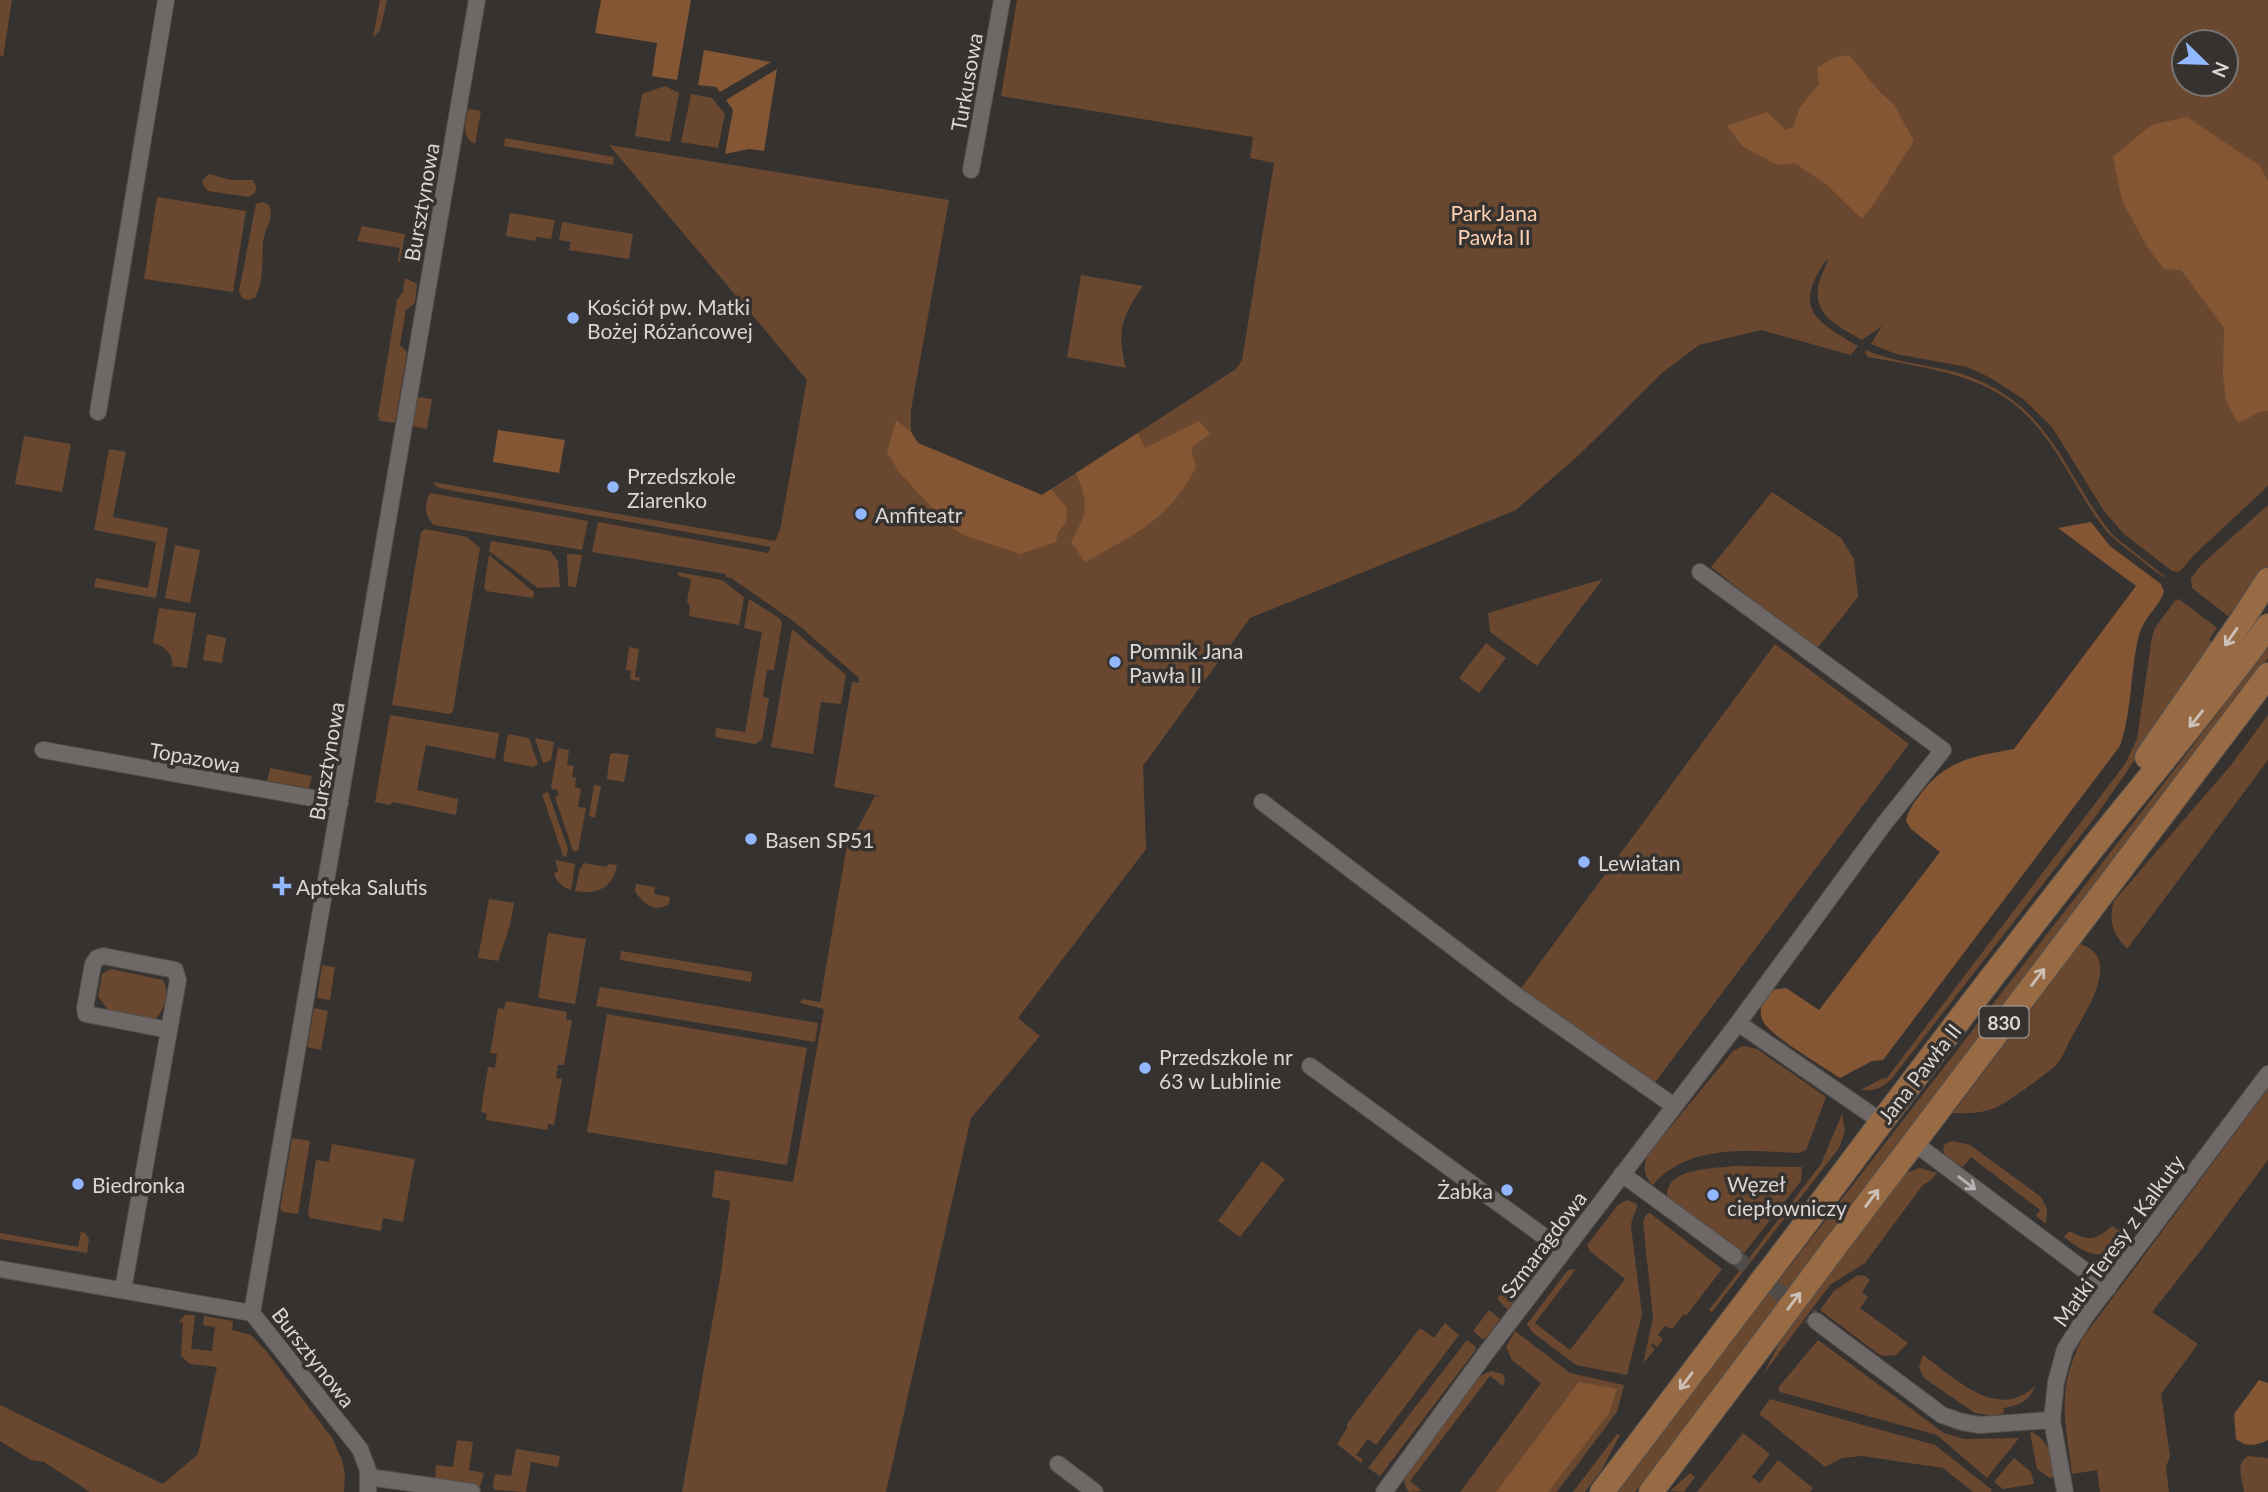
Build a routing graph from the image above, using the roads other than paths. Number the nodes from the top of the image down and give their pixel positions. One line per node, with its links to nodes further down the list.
1 (166, 0): 5 (street)
2 (477, 0): 12 (street, Bursztynowa)
3 (1002, 0): 4 (street, Turkusowa)
4 (971, 170)
5 (97, 412)
6 (1700, 572): 14 (street, Szmaragdowa)
7 (2268, 580): 13 (main road, one-way to 13)
8 (2268, 626): 13 (main road, Jana Pawła II / 830, one-way to 13)
9 (2268, 676): 20 (main road, Jana Pawła II / 830, one-way to 9)
10 (43, 750): 12 (street, Topazowa)
11 (1262, 802): 18 (street)
12 (340, 803): 27 (street, Bursztynowa)
13 (2086, 856): 19 (main road, Jana Pawła II / 830)
14 (1738, 1023): 18 (street, Szmaragdowa); 19 (street)
15 (169, 1030): 15 (street); 26 (street)
16 (1310, 1066): 22 (street)
17 (2268, 1074): 25 (street, Matki Teresy z Kalkuty)
18 (1674, 1106): 21 (street, Szmaragdowa)
19 (1882, 1122): 35 (main road, Jana Pawła II / 830, one-way to 35, bridge)
20 (1913, 1142): 25 (street, one-way to 25); 36 (main road, Jana Pawła II / 830, one-way to 20, bridge)
21 (1622, 1174): 22 (street, Szmaragdowa); 23 (street)
22 (1564, 1251): 34 (street, Szmaragdowa)
23 (1734, 1256)
24 (0, 1269): 26 (street)
25 (2108, 1288): 29 (street, Matki Teresy z Kalkuty)
26 (123, 1290): 27 (street)
27 (252, 1313): 31 (street, Bursztynowa)
28 (1816, 1321): 29 (street)
29 (2052, 1420): 37 (street, Matki Teresy z Kalkuty)
30 (1058, 1464): 33 (street)
31 (369, 1485): 32 (street)
32 (472, 1492)
33 (1095, 1492)
34 (1384, 1492)
35 (1602, 1492)
36 (1651, 1492)
37 (2065, 1492)

